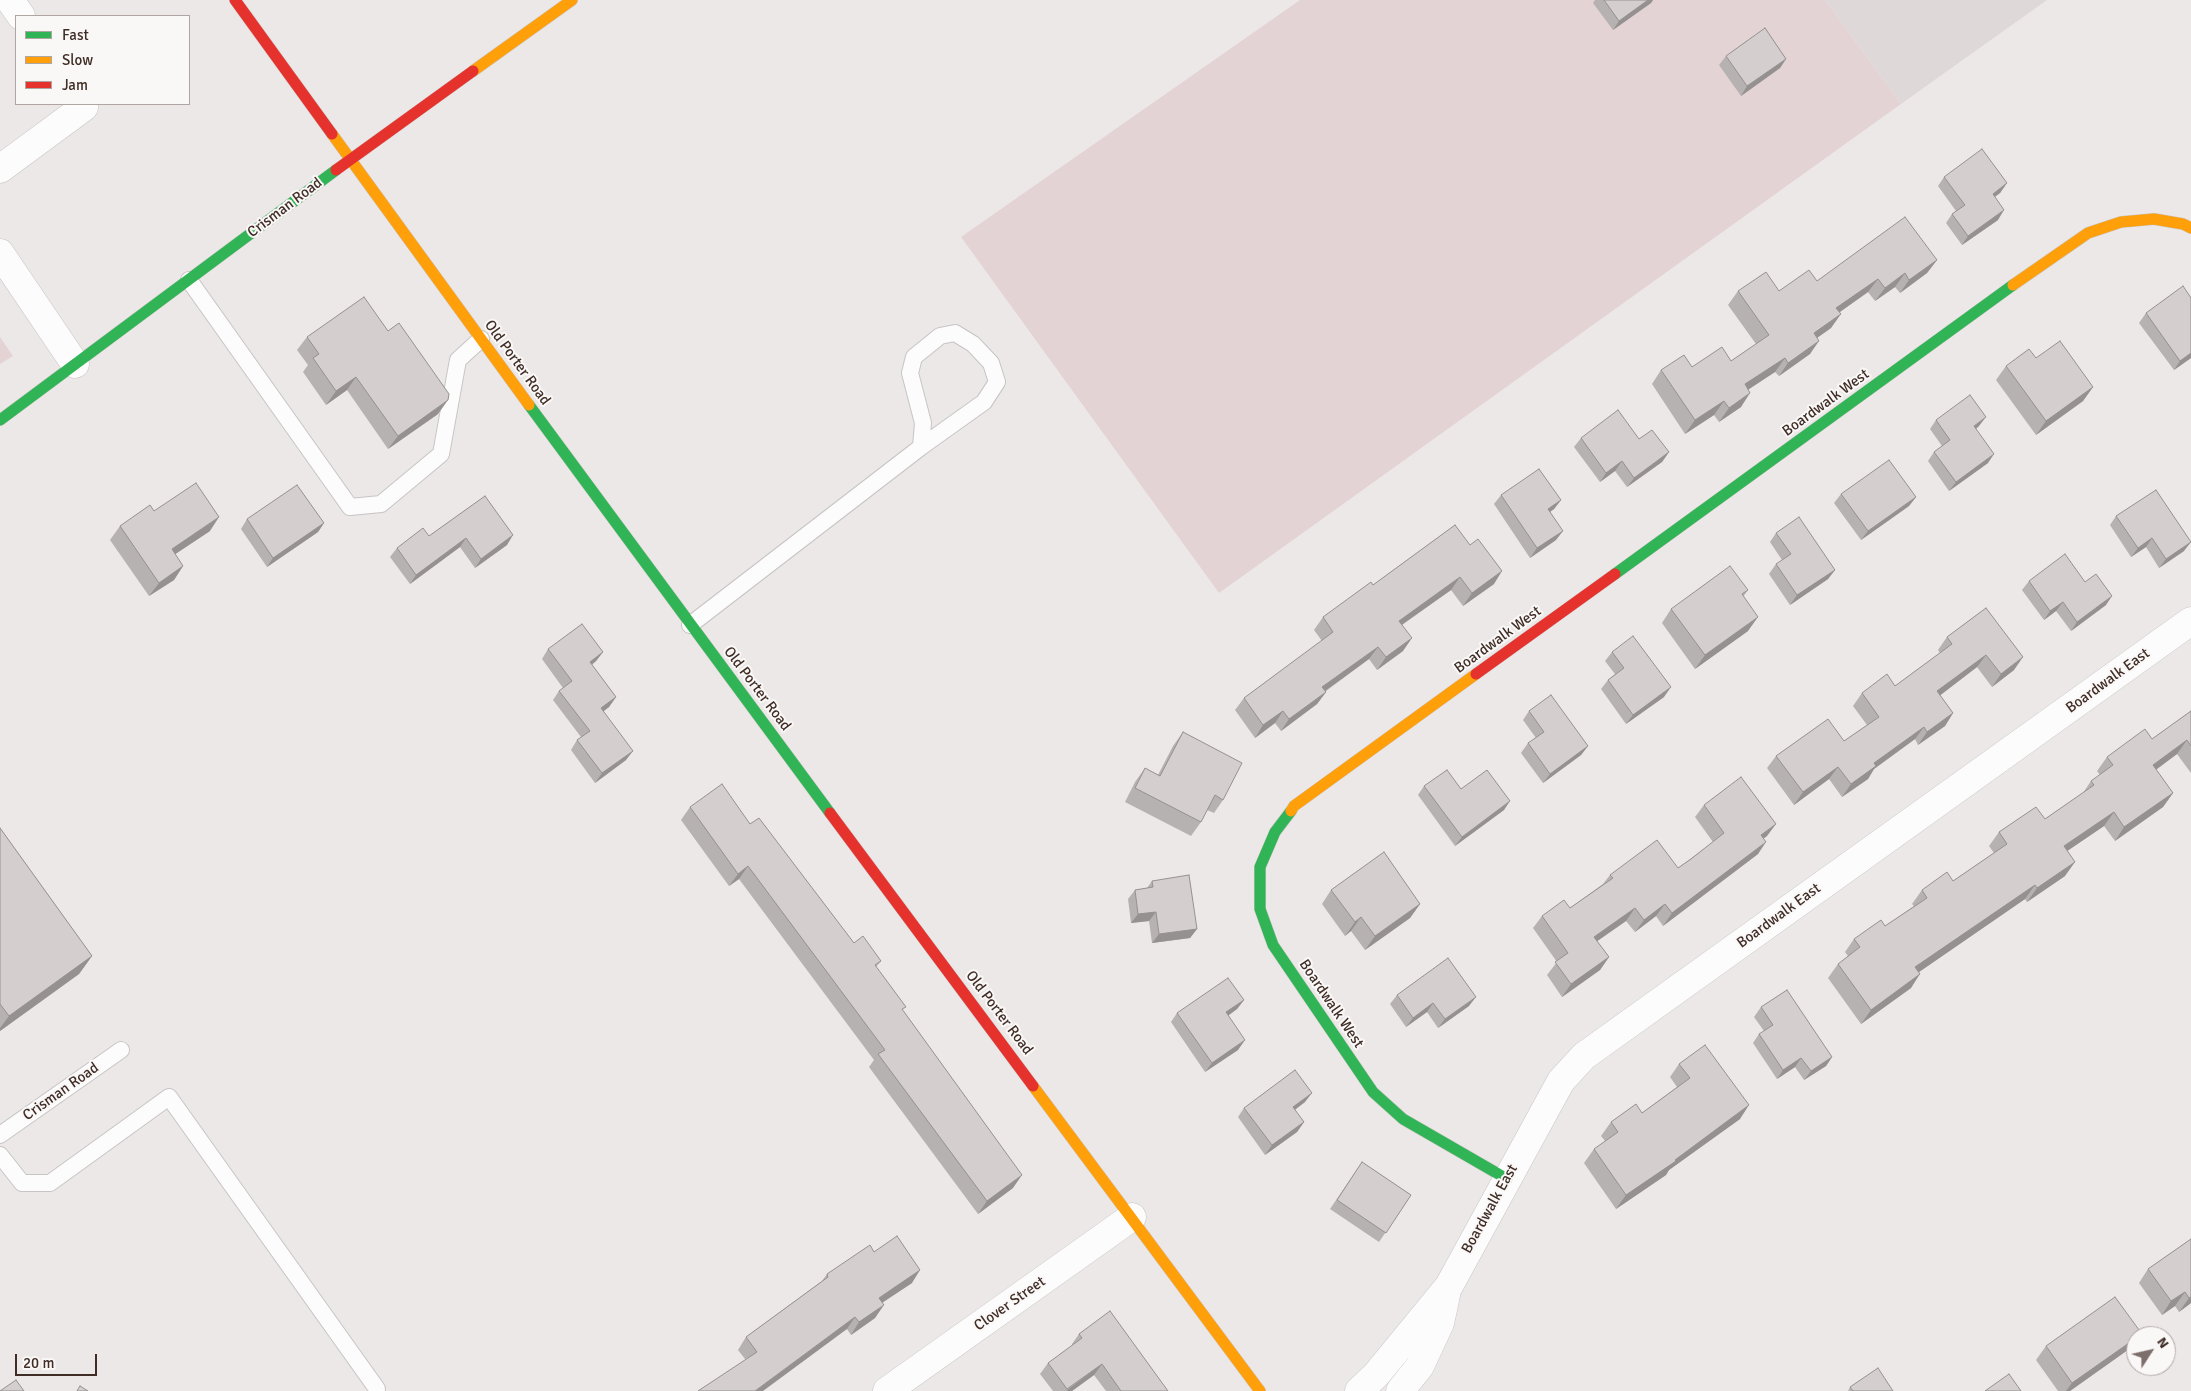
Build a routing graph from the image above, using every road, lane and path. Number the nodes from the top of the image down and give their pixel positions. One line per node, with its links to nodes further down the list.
1 (3, 0): 5 (street)
2 (10, 0): 6 (street)
3 (235, 0): 8 (street, Old Porter Road)
4 (572, 0): 8 (street, Crisman Road)
5 (0, 2)
6 (20, 15)
7 (83, 105): 9 (street)
8 (350, 159): 12 (street, Crisman Road); 13 (street, Old Porter Road)
9 (0, 169)
10 (2191, 228): 22 (street, Boardwalk West)
11 (0, 252): 14 (street)
12 (189, 280): 13 (lane); 14 (street, Crisman Road)
13 (481, 339): 18 (street, Old Porter Road)
14 (76, 364): 15 (street, Crisman Road)
15 (0, 420)
16 (921, 447): 16 (lane); 18 (lane)
17 (2191, 621): 22 (street, Boardwalk East)
18 (690, 624): 23 (street, Old Porter Road)
19 (121, 1050): 20 (lane, Crisman Road)
20 (0, 1135)
21 (0, 1154): 25 (lane)
22 (1507, 1179): 24 (street, Boardwalk East)
23 (1132, 1217): 26 (street, Clover Street); 27 (street, Old Porter Road)
24 (1448, 1286): 28 (street, Boardwalk East); 29 (street, Boardwalk East)
25 (377, 1389)
26 (887, 1391)
27 (1260, 1391)
28 (1359, 1391)
29 (1400, 1391)

